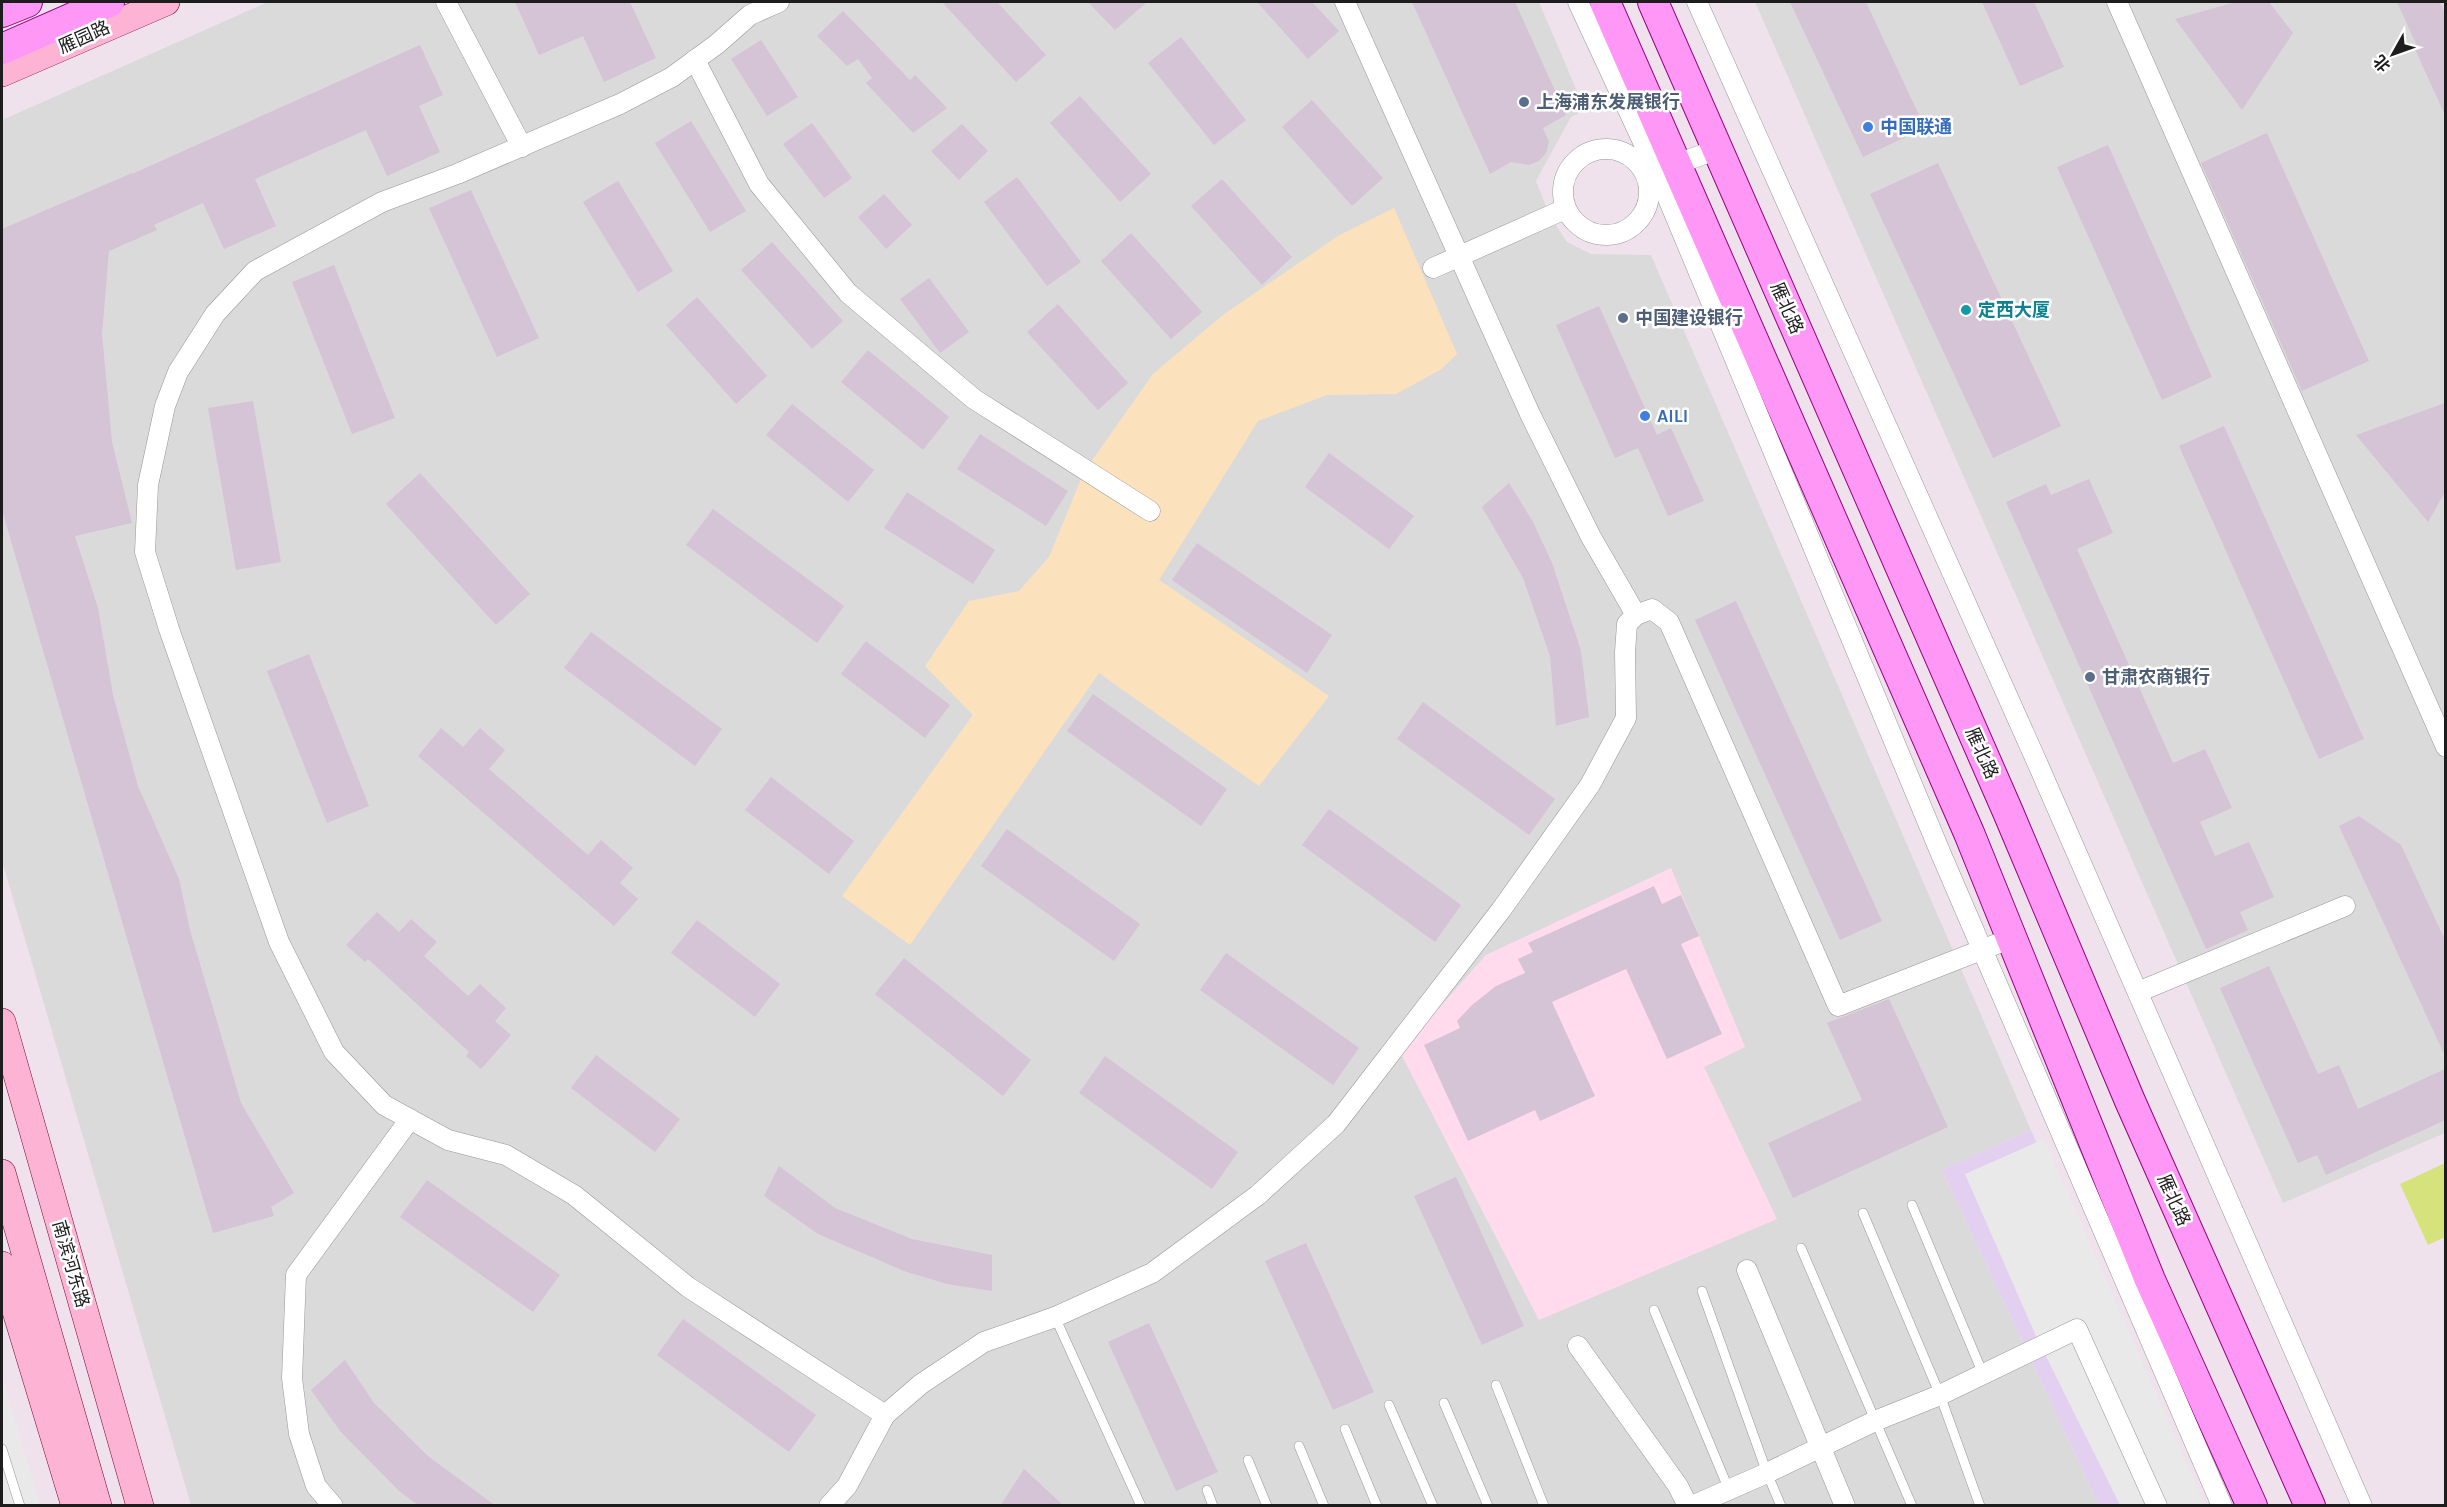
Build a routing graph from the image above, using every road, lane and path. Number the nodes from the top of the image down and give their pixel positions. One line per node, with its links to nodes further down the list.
1 (27, 2): 13 (main road)
2 (110, 2): 14 (main road)
3 (166, 2): 16 (main road, 雁园路)
4 (432, 2): 5 (street)
5 (447, 2): 17 (street)
6 (779, 2): 15 (street)
7 (1345, 2): 21 (street)
8 (1578, 2): 19 (street)
9 (1605, 2): 19 (main road)
10 (1653, 2): 18 (main road, 雁北路)
11 (1697, 2): 29 (street)
12 (2117, 2): 25 (street)
13 (2, 12)
14 (2, 49)
15 (695, 60): 17 (street); 23 (street)
16 (2, 74)
17 (522, 147): 31 (street)
18 (1718, 149): 19 (street); 79 (main road, 雁北路)
19 (1660, 170): 20 (street); 20 (street); 27 (main road); 28 (street)
20 (1565, 209): 21 (street)
21 (1461, 257): 22 (street); 24 (street)
22 (1432, 268)
23 (1150, 511)
24 (1636, 615): 28 (street); 40 (street)
25 (2445, 747)
26 (2345, 906): 29 (street)
27 (2012, 938): 28 (street); 78 (main road)
28 (1982, 949): 57 (street)
29 (2138, 992): 80 (street)
30 (2, 1022): 61 (main road, 南滨河东路)
31 (410, 1119): 47 (street); 62 (street)
32 (2, 1173): 60 (main road)
33 (1912, 1205): 42 (lane)
34 (1863, 1213): 44 (lane)
35 (1801, 1248): 48 (lane)
36 (2, 1264): 59 (main road)
37 (1747, 1270): 51 (street)
38 (1702, 1291): 54 (lane)
39 (1654, 1310): 56 (lane)
40 (1055, 1317): 47 (street); 64 (lane)
41 (1578, 1346): 72 (street)
42 (1983, 1374): 44 (street); 77 (street)
43 (1496, 1385): 71 (lane)
44 (1940, 1395): 48 (street); 76 (lane)
45 (1444, 1403): 70 (lane)
46 (1389, 1405): 69 (lane)
47 (885, 1415): 63 (street)
48 (1875, 1421): 51 (street); 75 (lane)
49 (1345, 1429): 68 (lane)
50 (1299, 1446): 67 (lane)
51 (1820, 1448): 54 (street); 74 (street)
52 (2, 1449): 58 (lane)
53 (1248, 1460): 66 (lane)
54 (1767, 1473): 56 (street); 73 (lane)
55 (1206, 1490): 65 (lane)
56 (1729, 1490): 72 (street)
57 (2220, 1505)
58 (20, 1506)
59 (75, 1506)
60 (98, 1506)
61 (140, 1506)
62 (333, 1506)
63 (829, 1506)
64 (1141, 1506)
65 (1213, 1506)
66 (1267, 1506)
67 (1324, 1506)
68 (1377, 1506)
69 (1433, 1506)
70 (1488, 1506)
71 (1544, 1506)
72 (1690, 1506)
73 (1781, 1506)
74 (1845, 1506)
75 (1912, 1506)
76 (1980, 1506)
77 (2157, 1506)
78 (2252, 1506)
79 (2310, 1506)
80 (2362, 1506)

